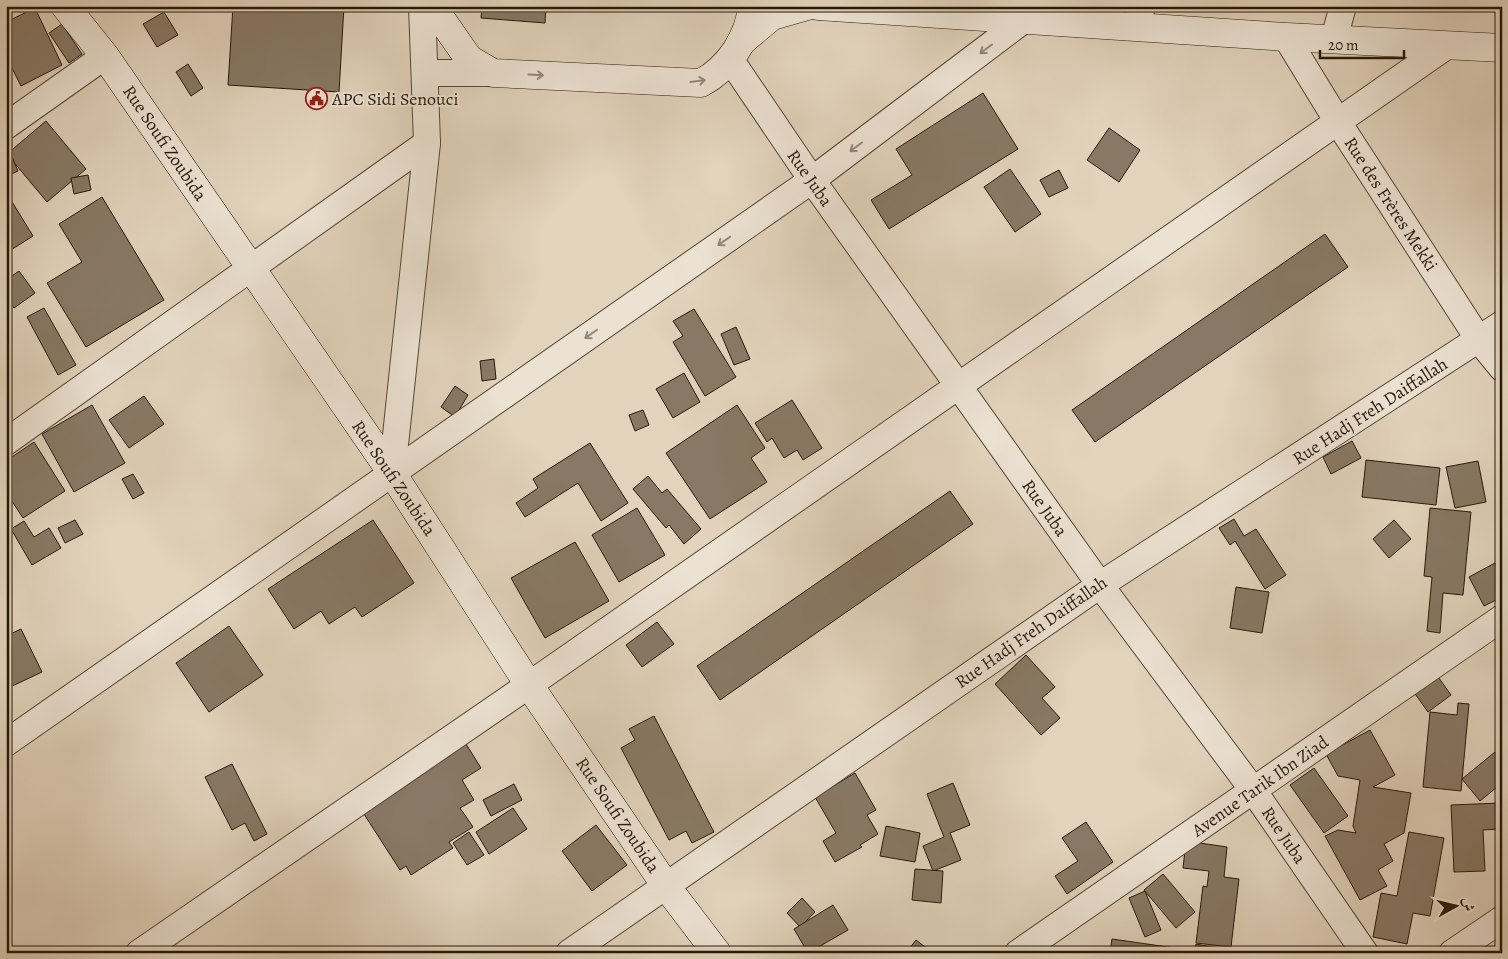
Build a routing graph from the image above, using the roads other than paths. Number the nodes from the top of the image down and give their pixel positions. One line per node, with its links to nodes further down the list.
1 (65, 6): 18 (main road, Rue Soufi Zoubida)
2 (422, 6): 19 (street)
3 (432, 6): 12 (main road)
4 (444, 6): 12 (main road)
5 (752, 6): 17 (main road)
6 (808, 6): 17 (main road)
7 (818, 6): 9 (main road)
8 (1343, 6): 14 (street)
9 (925, 10): 11 (main road)
10 (1139, 16): 11 (main road); 13 (main road)
11 (1025, 19): 24 (street, one-way to 24)
12 (451, 34): 20 (main road)
13 (1286, 37): 14 (main road); 21 (street, Rue des Frères Mekki)
14 (1334, 39): 15 (main road)
15 (1445, 46): 16 (main road); 21 (street)
16 (1502, 48)
17 (735, 51): 20 (main road, one-way to 17); 24 (street, Rue Juba)
18 (106, 56): 22 (street); 25 (main road, Rue Soufi Zoubida)
19 (424, 73): 20 (street); 23 (street)
20 (493, 73)
21 (1338, 122): 27 (street, Rue des Frères Mekki); 29 (street)
22 (6, 126)
23 (427, 143): 25 (street); 31 (street)
24 (812, 180): 29 (street, Rue Juba); 31 (street, one-way to 31)
25 (250, 268): 30 (street); 31 (main road, Rue Soufi Zoubida)
26 (1502, 324): 27 (street, Rue Hadj Freh Daiffallah)
27 (1480, 340): 28 (street, Rue des Frères Mekki); 32 (street, Rue Hadj Freh Daiffallah)
28 (1502, 368)
29 (958, 386): 32 (street, Rue Juba); 34 (street)
30 (6, 442)
31 (392, 473): 34 (main road, Rue Soufi Zoubida); 35 (street)
32 (1100, 584): 36 (street, Rue Juba); 37 (street, Rue Hadj Freh Daiffallah)
33 (1502, 618): 36 (street, Avenue Tarik Ibn Ziad)
34 (529, 685): 37 (main road, Rue Soufi Zoubida); 39 (street)
35 (6, 743)
36 (1254, 790): 42 (street, Avenue Tarik Ibn Ziad); 43 (street, Rue Juba)
37 (666, 886): 40 (street, Rue Hadj Freh Daiffallah); 41 (main road, Rue Soufi Zoubida)
38 (1502, 919): 44 (street)
39 (139, 953)
40 (569, 953)
41 (717, 953)
42 (1018, 953)
43 (1365, 953)
44 (1452, 953)

